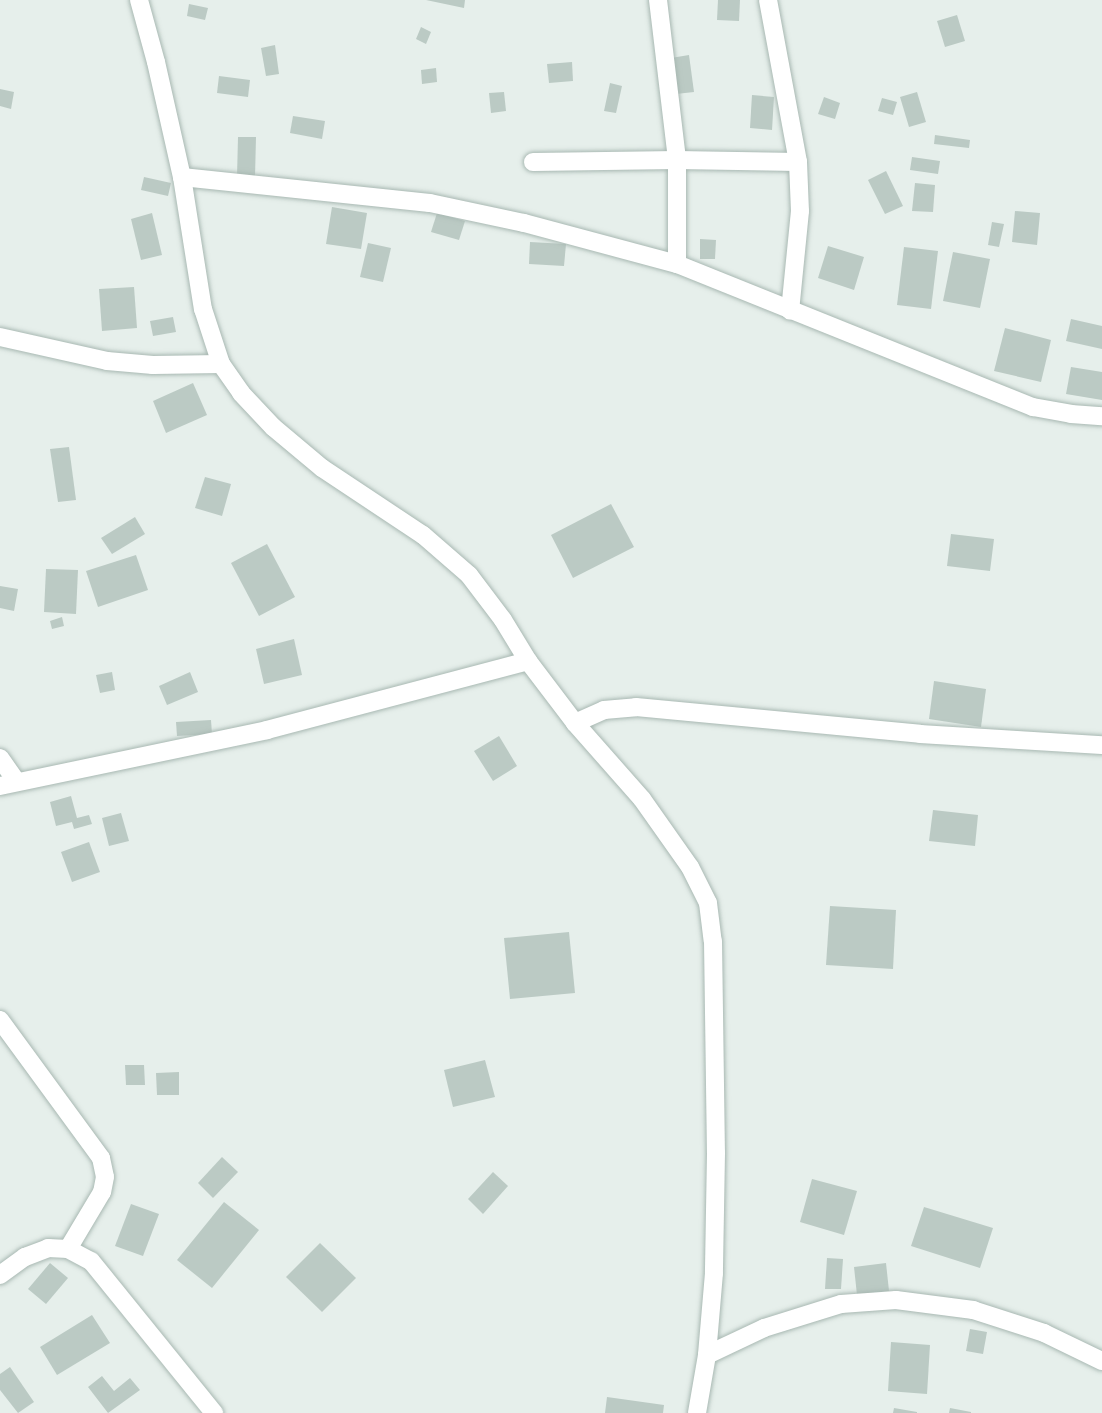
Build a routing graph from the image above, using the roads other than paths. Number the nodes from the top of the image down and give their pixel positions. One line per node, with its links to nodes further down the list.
1 (139, 0): 7 (street)
2 (658, 0): 4 (street)
3 (768, 0): 6 (street)
4 (676, 160): 5 (street); 6 (street); 8 (street)
5 (533, 162)
6 (798, 162): 9 (street)
7 (182, 177): 8 (street); 11 (street)
8 (676, 264): 9 (street)
9 (790, 311): 12 (street)
10 (0, 337): 11 (street)
11 (221, 364): 13 (street)
12 (1102, 416)
13 (528, 661): 14 (street); 17 (street)
14 (575, 723): 15 (street); 21 (street)
15 (1102, 745)
16 (0, 758): 17 (street)
17 (8, 784)
18 (0, 1020): 19 (street)
19 (68, 1249): 20 (street); 23 (street)
20 (0, 1275)
21 (707, 1355): 22 (street); 24 (street)
22 (1102, 1361)
23 (214, 1413)
24 (697, 1413)

